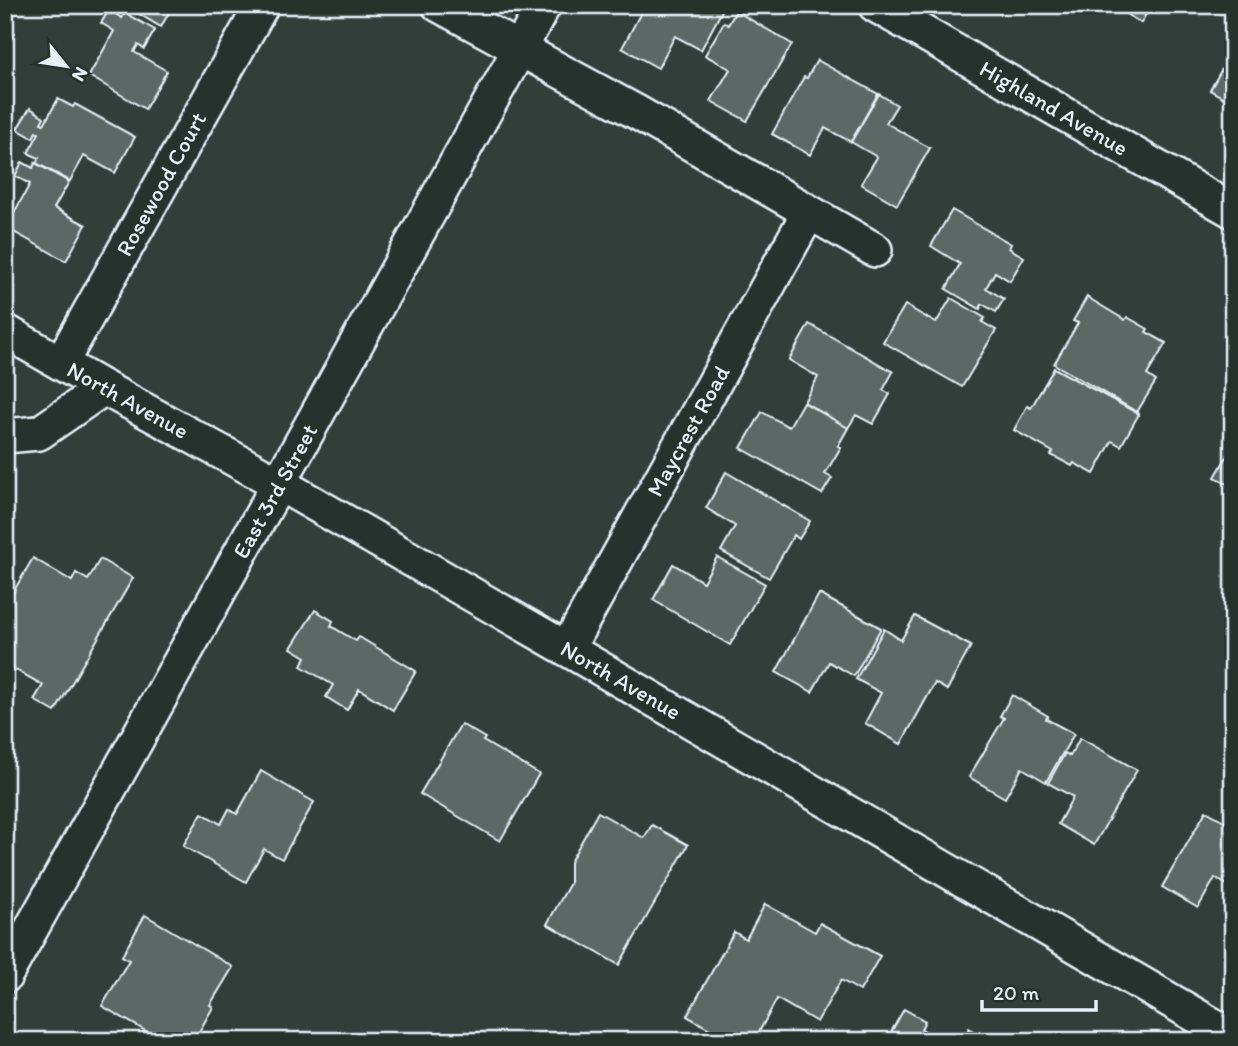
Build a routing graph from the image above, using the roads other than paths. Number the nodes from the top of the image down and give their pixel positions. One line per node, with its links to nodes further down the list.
1 (262, 5): 10 (street, Rosewood Court)
2 (439, 5): 5 (street)
3 (544, 5): 5 (street, East 3rd Street)
4 (875, 5): 6 (street, Highland Avenue)
5 (520, 48): 7 (street); 13 (street, East 3rd Street)
6 (1233, 211)
7 (809, 212): 8 (street); 14 (street, Maycrest Road)
8 (875, 250)
9 (5, 331): 10 (street, North Avenue)
10 (61, 363): 11 (street, North Avenue)
11 (104, 388): 12 (street); 13 (street, North Avenue)
12 (5, 436)
13 (278, 483): 14 (street, North Avenue); 15 (street, East 3rd Street)
14 (567, 649): 16 (street, North Avenue)
15 (5, 976)
16 (1233, 1037)

